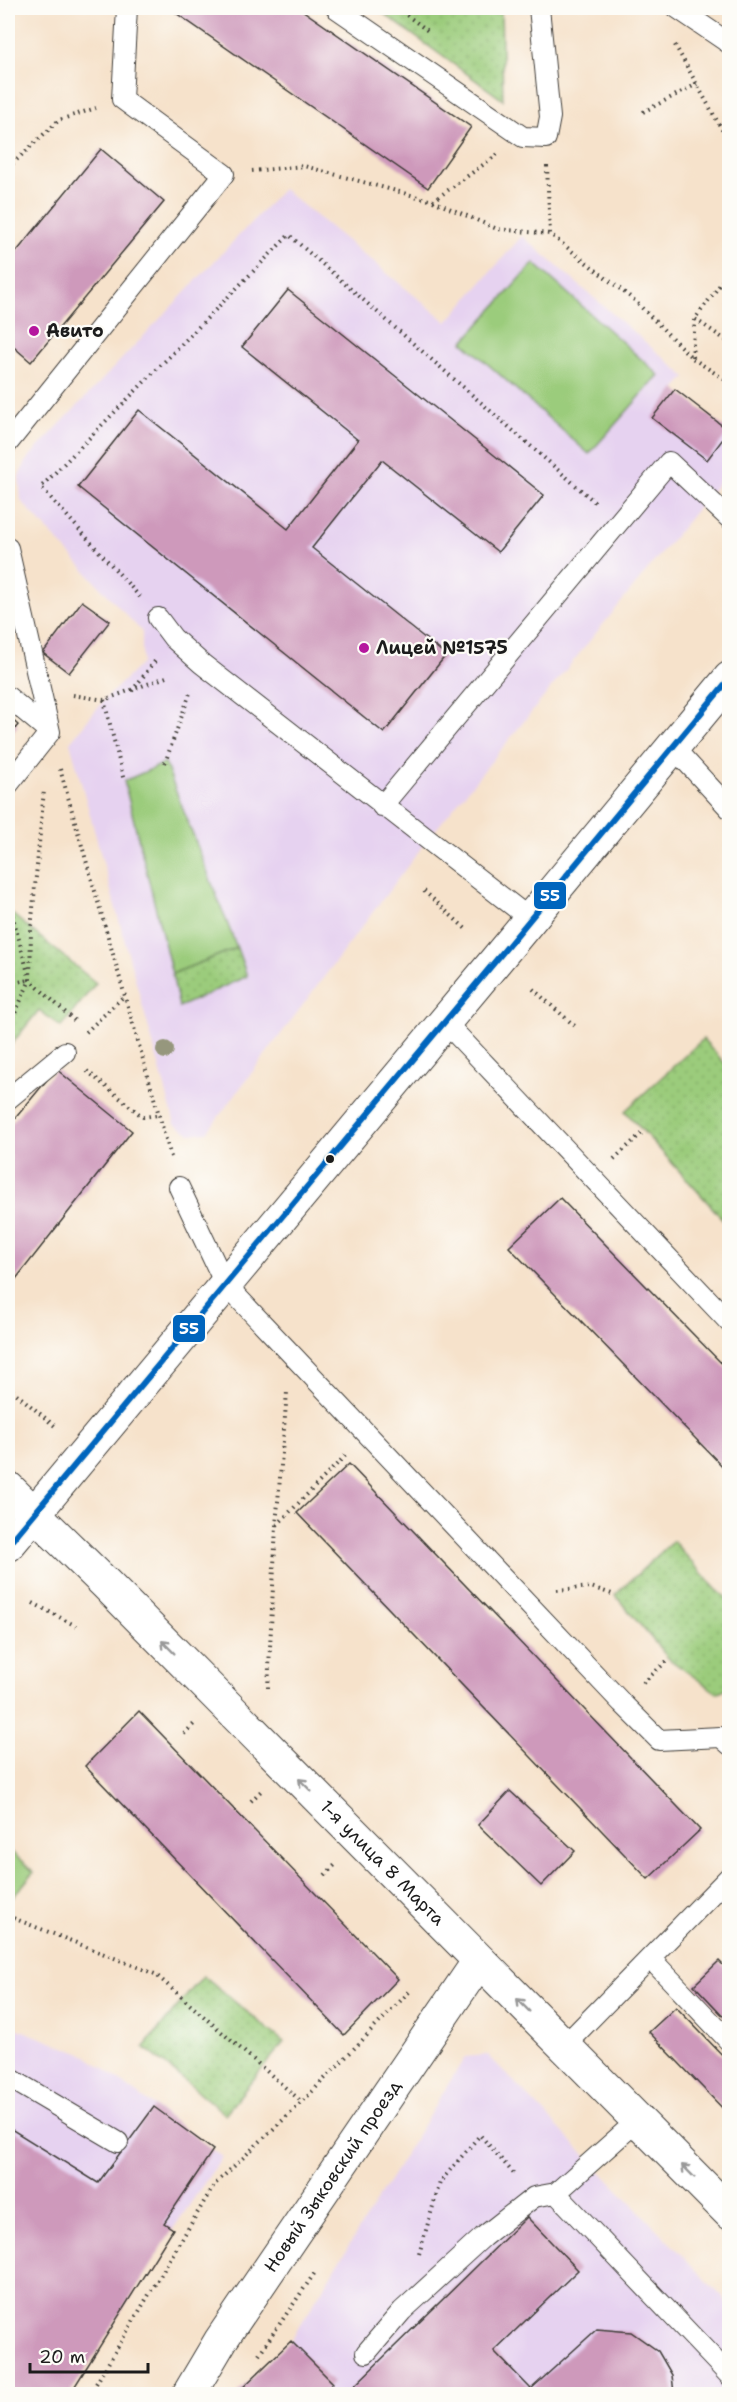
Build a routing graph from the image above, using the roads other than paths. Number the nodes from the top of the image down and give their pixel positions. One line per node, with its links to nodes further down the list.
1 (127, 8): 6 (lane)
2 (336, 8): 3 (lane)
3 (539, 8)
4 (677, 8): 5 (lane)
5 (729, 44)
6 (8, 443)
7 (729, 519): 15 (lane)
8 (8, 554): 12 (lane)
9 (158, 618): 15 (lane)
10 (729, 678): 13 (street)
11 (8, 697): 12 (lane)
12 (50, 732): 14 (lane)
13 (672, 746): 16 (lane); 17 (street)
14 (8, 785)
15 (382, 806): 17 (lane)
16 (729, 809)
17 (530, 919): 18 (street)
18 (445, 1022): 22 (street); 23 (lane)
19 (65, 1052): 20 (lane)
20 (8, 1099)
21 (179, 1187): 22 (lane)
22 (225, 1284): 25 (street); 27 (lane)
23 (729, 1323)
24 (8, 1488): 25 (street, 1-я улица 8 Марта)
25 (33, 1514): 26 (street); 30 (street, 1-я улица 8 Марта, one-way to 25)
26 (8, 1545)
27 (729, 1745)
28 (729, 1876): 29 (lane)
29 (650, 1958): 31 (lane); 32 (lane)
30 (480, 1961): 32 (street, 1-я улица 8 Марта, one-way to 30); 40 (street, Новый Зыковский проезд)
31 (729, 2042)
32 (564, 2046): 34 (street, 1-я улица 8 Марта)
33 (8, 2077): 35 (lane)
34 (638, 2120): 36 (lane); 37 (street, 1-я улица 8 Марта, one-way to 34)
35 (118, 2142)
36 (556, 2193): 38 (lane); 39 (lane)
37 (729, 2213)
38 (366, 2353)
39 (729, 2376)
40 (189, 2394)

